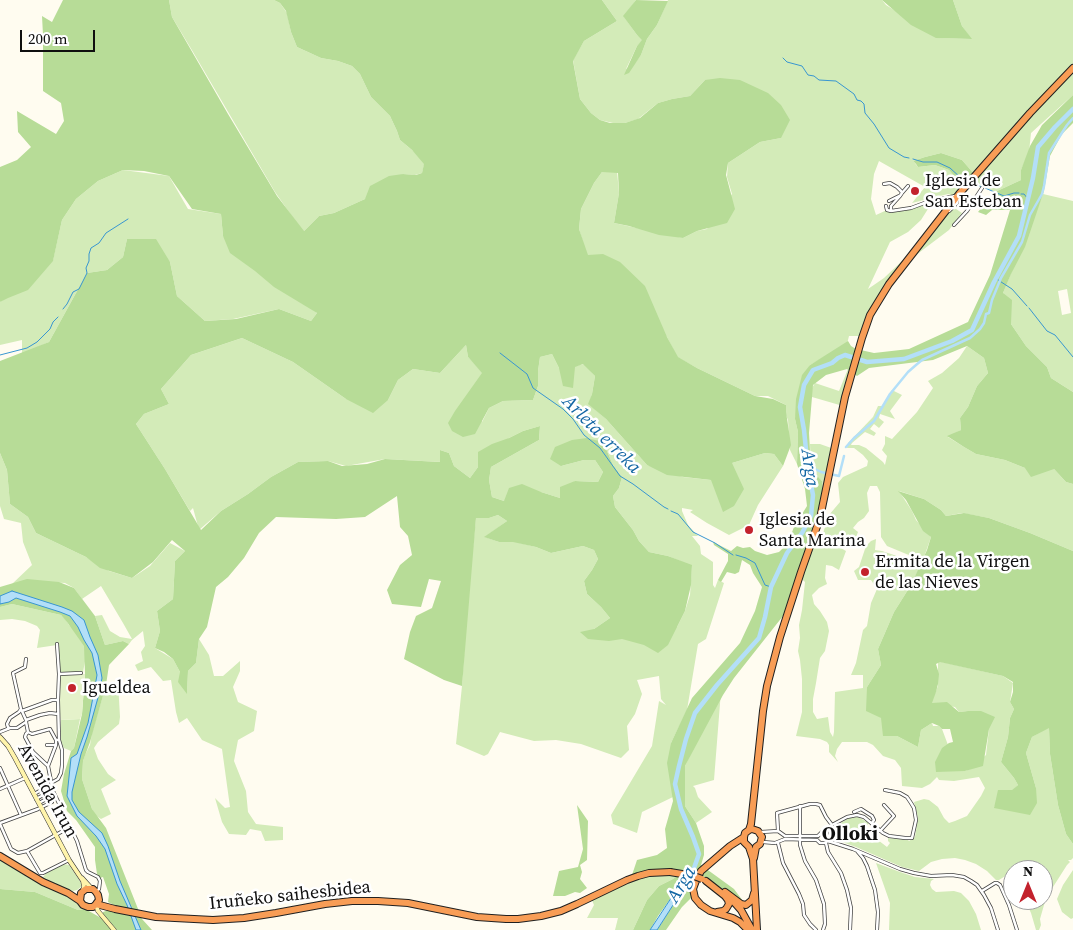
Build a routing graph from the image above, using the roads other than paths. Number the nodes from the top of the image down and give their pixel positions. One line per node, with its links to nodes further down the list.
1 (1073, 68): 6 (highway)
2 (884, 184): 5 (street)
3 (908, 186): 5 (street)
4 (982, 188): 9 (street)
5 (901, 194): 7 (street); 10 (street)
6 (957, 198): 9 (street); 10 (street); 48 (highway)
7 (889, 201)
8 (886, 206): 10 (street)
9 (970, 207): 11 (street)
10 (890, 211)
11 (954, 225)
12 (57, 644): 15 (street)
13 (26, 659): 17 (street)
14 (81, 673): 15 (street)
15 (59, 674): 16 (street)
16 (58, 700): 17 (street); 18 (street)
17 (22, 710): 19 (street); 20 (street)
18 (58, 714): 19 (street); 24 (street)
19 (26, 721): 20 (street); 22 (street)
20 (10, 728): 21 (street)
21 (0, 732)
22 (28, 732): 24 (street); 27 (street)
23 (0, 738): 29 (street, Avenida Irun)
24 (58, 740): 26 (street); 30 (street)
25 (47, 745): 26 (street)
26 (56, 745): 27 (street)
27 (48, 766): 30 (street)
28 (0, 768): 32 (street)
29 (25, 778): 32 (street); 38 (street, Avenida Irun)
30 (51, 783): 47 (street)
31 (43, 784): 33 (street)
32 (8, 786): 34 (street); 43 (street)
33 (45, 788): 36 (street); 38 (street)
34 (0, 790)
35 (885, 790): 50 (street)
36 (48, 793): 37 (street); 38 (street)
37 (50, 797): 38 (street); 41 (street)
38 (36, 799): 41 (street, Avenida Irun)
39 (884, 805): 50 (street)
40 (800, 806): 46 (street); 49 (street); 55 (street)
41 (41, 808): 43 (street); 53 (street, Avenida Irun)
42 (854, 812): 44 (street)
43 (21, 816): 45 (street)
44 (871, 823): 46 (street); 50 (street)
45 (0, 824): 62 (street)
46 (832, 825): 51 (street)
47 (70, 827): 53 (street); 75 (street)
48 (755, 831): 49 (street); 54 (highway); 57 (highway)
49 (778, 831): 52 (street)
50 (880, 832)
51 (826, 833): 56 (street); 59 (street)
52 (782, 834): 55 (street); 58 (street)
53 (56, 835): 62 (street); 66 (street, Avenida Irun)
54 (744, 837): 60 (highway); 63 (highway)
55 (800, 838): 56 (street); 58 (street); 83 (street)
56 (817, 838): 59 (street)
57 (762, 842): 58 (street); 60 (highway)
58 (779, 842): 88 (street)
59 (827, 842): 61 (street); 89 (street)
60 (750, 846): 63 (highway); 70 (highway)
61 (856, 850): 65 (street); 67 (street)
62 (27, 851): 66 (street)
63 (725, 851): 71 (highway)
64 (0, 856): 76 (highway)
65 (872, 857): 67 (street); 73 (street)
66 (69, 860): 68 (street, Avenida Irun)
67 (866, 864): 90 (street)
68 (80, 876): 74 (street); 75 (street)
69 (704, 880): 71 (highway); 72 (highway, Iruñeko saihesbidea); 81 (highway, Iruñeko saihesbidea, bridge)
70 (754, 882): 72 (highway); 87 (highway)
71 (694, 884): 85 (highway)
72 (722, 890): 86 (highway)
73 (982, 891): 91 (street); 92 (street)
74 (82, 892): 75 (highway); 76 (highway); 77 (highway)
75 (96, 892): 78 (highway); 81 (highway, Iruñeko saihesbidea)
76 (68, 893): 77 (highway)
77 (80, 901): 79 (highway)
78 (96, 904): 79 (highway); 80 (highway, Iruñeko saihesbidea); 82 (street)
79 (88, 907): 82 (street)
80 (109, 908): 81 (highway, Iruñeko saihesbidea); 82 (street)
81 (121, 910)
82 (103, 916): 84 (street)
83 (824, 929)
84 (114, 930)
85 (748, 930)
86 (752, 930)
87 (757, 930)
88 (816, 930)
89 (850, 930)
90 (877, 930)
91 (998, 930)
92 (1017, 930)

